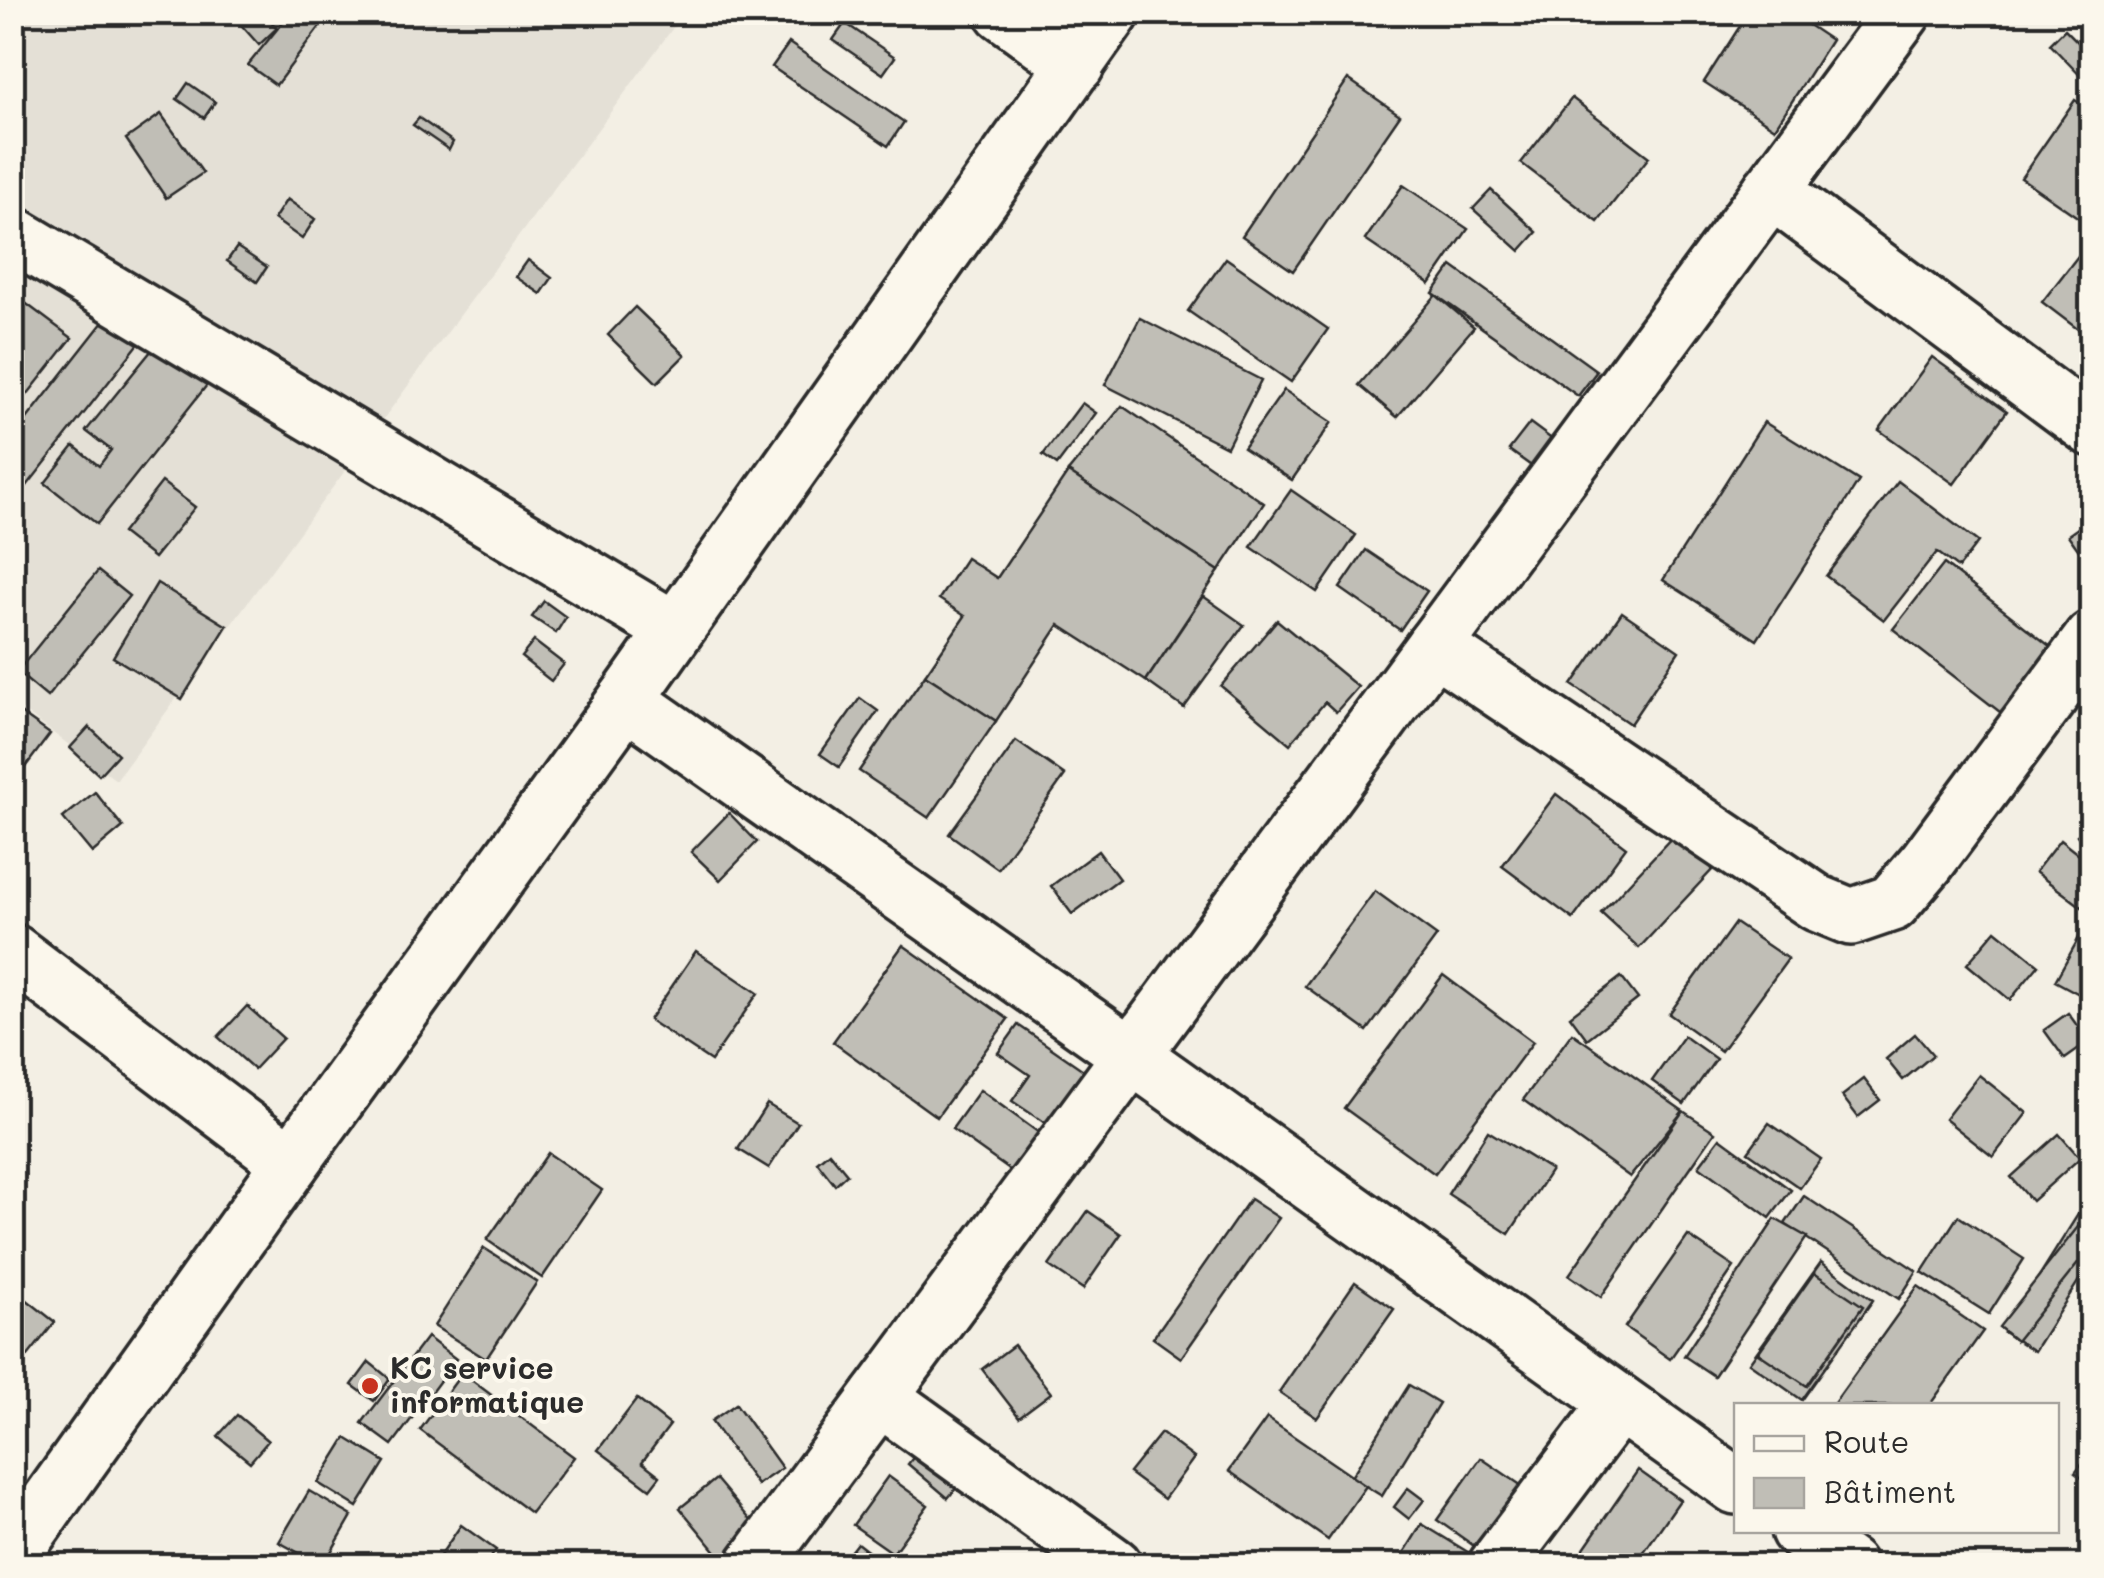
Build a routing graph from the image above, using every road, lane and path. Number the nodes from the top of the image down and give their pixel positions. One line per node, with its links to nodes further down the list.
1 (1003, 12): 4 (street)
2 (1112, 12): 4 (street)
3 (1902, 12): 5 (street)
4 (1076, 65): 8 (street)
5 (1772, 190): 7 (street); 10 (street)
6 (12, 234): 8 (street)
7 (2092, 428)
8 (675, 630): 11 (street)
9 (2092, 640): 10 (street)
10 (1434, 646): 13 (street)
11 (626, 700): 13 (street); 14 (street)
12 (12, 952): 14 (street)
13 (1132, 1055): 15 (street); 16 (street)
14 (291, 1163): 19 (street)
15 (879, 1397): 20 (street); 21 (street)
16 (1619, 1403): 17 (street); 22 (street)
17 (1734, 1485)
18 (1802, 1533): 23 (street)
19 (12, 1554)
20 (754, 1566)
21 (1114, 1566)
22 (1496, 1566)
23 (1848, 1566)

